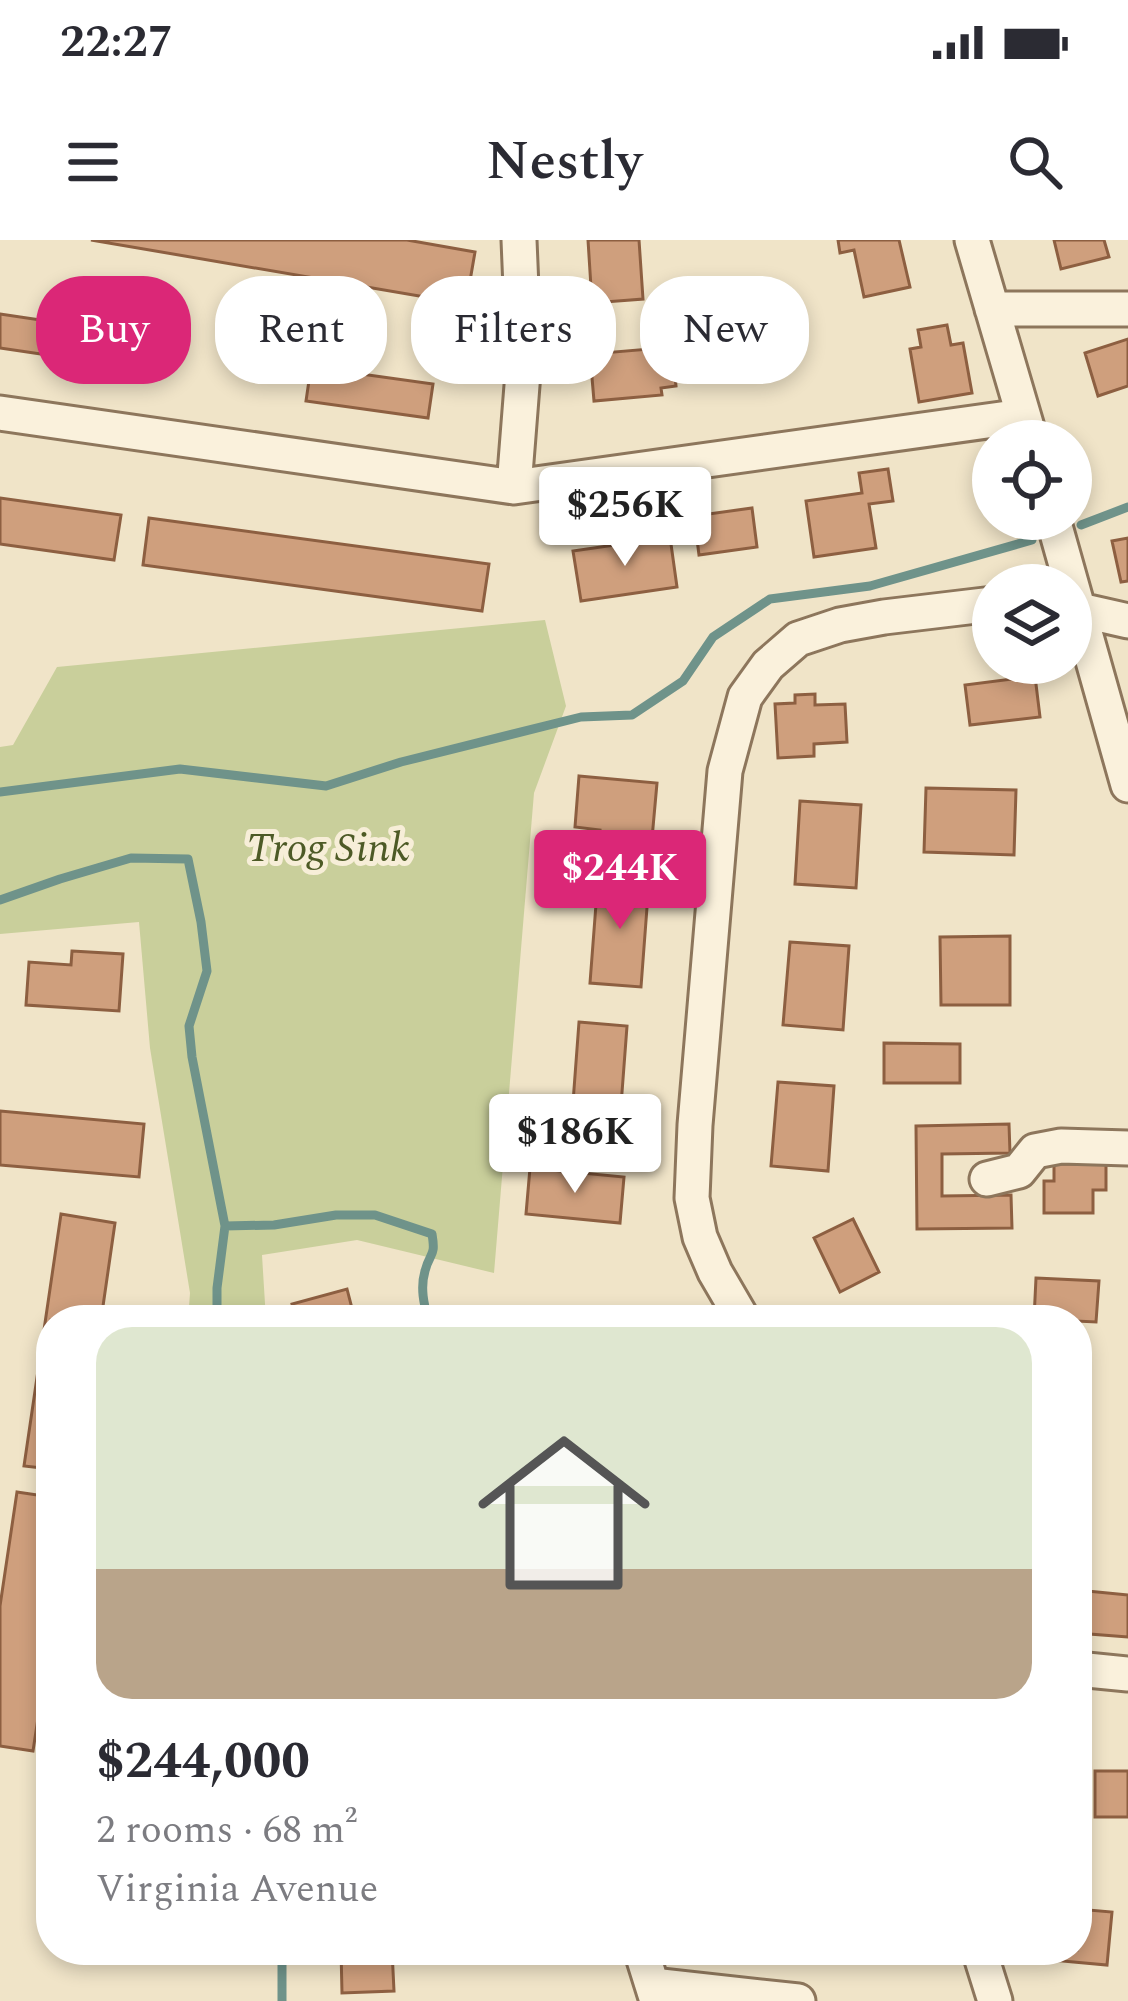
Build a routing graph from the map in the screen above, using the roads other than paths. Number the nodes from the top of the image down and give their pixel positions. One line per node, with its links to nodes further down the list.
1 (519, 240): 8 (street)
2 (972, 240): 4 (street)
3 (1128, 308): 4 (street)
4 (992, 309): 6 (street)
5 (0, 413): 8 (street)
6 (1024, 420)
7 (972, 435): 8 (street)
8 (514, 487)
9 (972, 607): 16 (street)
10 (1092, 614): 11 (street)
11 (1128, 621)
12 (1092, 666): 13 (street)
13 (1128, 785)
14 (1128, 1148): 15 (street)
15 (986, 1179)
16 (734, 1305)
17 (1092, 1670): 18 (street)
18 (1128, 1674)
19 (984, 1965): 22 (street)
20 (655, 1993): 21 (street)
21 (798, 2001)
22 (995, 2001)

